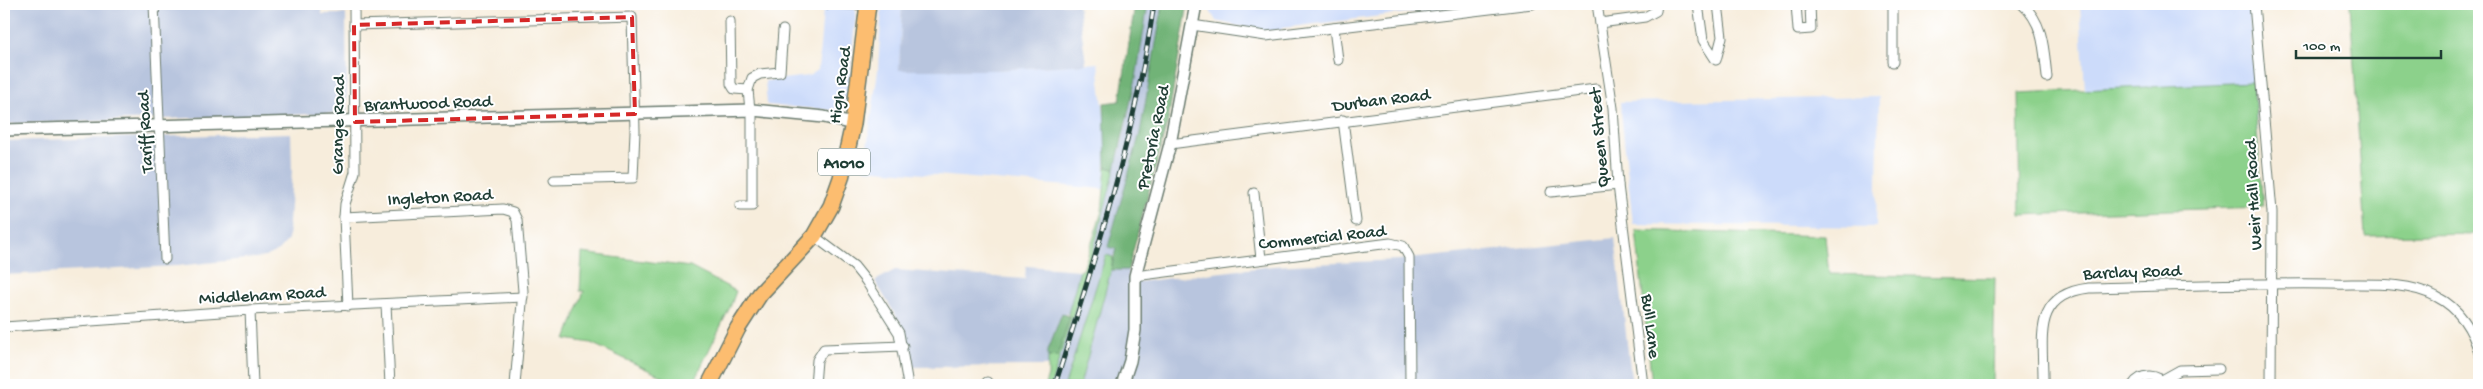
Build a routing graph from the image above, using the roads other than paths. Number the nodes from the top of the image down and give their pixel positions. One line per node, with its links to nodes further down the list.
1 (154, 4): 32 (street, Tariff Road)
2 (354, 4): 18 (street, Grange Road)
3 (813, 4): 4 (street)
4 (868, 4): 31 (main road, High Road / A1010)
5 (1196, 4): 19 (street, Pretoria Road)
6 (1532, 4): 20 (street)
7 (1597, 4): 17 (street, Queen Street)
8 (1657, 4): 17 (street)
9 (1698, 4): 10 (street)
10 (1718, 4)
11 (1796, 4): 12 (street)
12 (1810, 4)
13 (1893, 4): 23 (street)
14 (2022, 4): 24 (street)
15 (2254, 4): 47 (street, Weir Hall Road)
16 (730, 21): 26 (street)
17 (1600, 22): 36 (street, Queen Street)
18 (354, 25): 28 (street); 30 (street, Grange Road)
19 (1192, 25): 20 (street); 34 (street, Pretoria Road)
20 (1334, 28): 22 (street)
21 (783, 30): 26 (street)
22 (1338, 60)
23 (1893, 62)
24 (2047, 77)
25 (1596, 89): 29 (street, Durban Road)
26 (748, 90): 27 (street)
27 (751, 110): 28 (street, Brantwood Road); 31 (street, Brantwood Road); 39 (street)
28 (635, 114): 30 (street, Brantwood Road); 35 (street)
29 (1343, 120): 34 (street, Durban Road); 41 (street)
30 (355, 122): 32 (street, Brantwood Road); 40 (street, Grange Road)
31 (853, 124): 42 (main road, High Road / A1010)
32 (161, 128): 33 (street, Brantwood Road); 43 (street, Tariff Road)
33 (4, 130)
34 (1170, 144): 46 (street, Pretoria Road)
35 (554, 180)
36 (1618, 185): 37 (street); 45 (street, Queen Street)
37 (1551, 192)
38 (1254, 193): 44 (street)
39 (740, 206)
40 (344, 216): 48 (street, Ingleton Road); 50 (street, Grange Road)
41 (1356, 221)
42 (814, 236): 53 (street); 60 (main road, High Road / A1010)
43 (166, 258)
44 (1261, 259): 46 (street, Commercial Road); 64 (street, Commercial Road)
45 (1628, 270): 65 (street, Bull Lane)
46 (1135, 276): 63 (street, Pretoria Road)
47 (2272, 283): 54 (street, Barclay Road); 66 (street, Barclay Road); 68 (street, Weir Hall Road)
48 (523, 297): 49 (street, Middleham Road); 59 (street, Ingleton Road)
49 (386, 304): 50 (street, Middleham Road); 58 (street)
50 (348, 306): 51 (street, Middleham Road)
51 (250, 310): 52 (street, Middleham Road); 57 (street)
52 (4, 327)
53 (903, 346): 61 (street); 62 (street)
54 (2479, 353)
55 (2219, 369): 56 (street)
56 (2164, 383): 67 (street)
57 (253, 385)
58 (390, 385)
59 (515, 385)
60 (709, 385)
61 (815, 385)
62 (908, 385)
63 (1122, 385)
64 (1410, 385)
65 (1643, 385)
66 (2043, 385)
67 (2133, 385)
68 (2271, 385)

